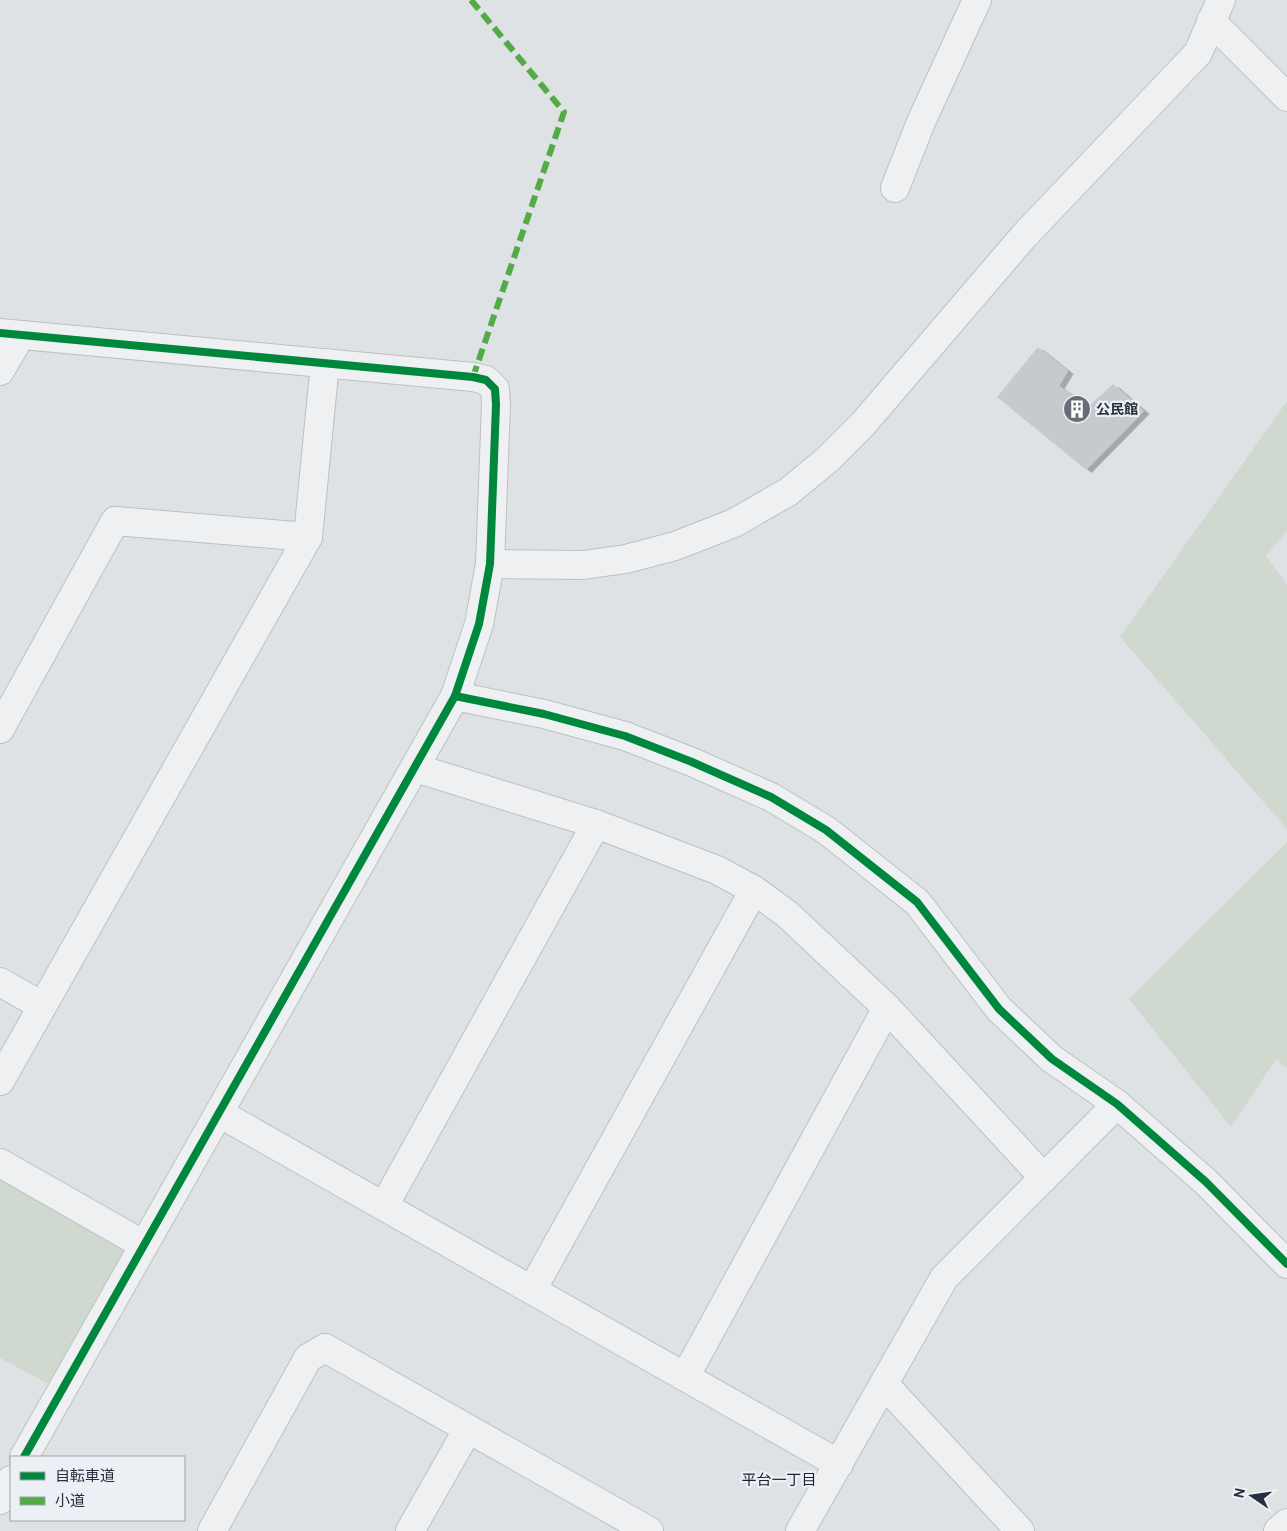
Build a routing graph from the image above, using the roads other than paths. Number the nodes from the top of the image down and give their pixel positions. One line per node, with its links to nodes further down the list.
1 (977, 0): 4 (street)
2 (1216, 10): 3 (street); 9 (street)
3 (1287, 97)
4 (895, 188)
5 (10, 334): 6 (street); 7 (street)
6 (325, 363): 8 (street); 9 (street)
7 (0, 372)
8 (308, 537): 11 (street); 16 (street)
9 (490, 564): 10 (street)
10 (455, 696): 12 (street); 19 (street)
11 (0, 729)
12 (414, 768): 13 (street); 20 (street)
13 (596, 824): 14 (street); 23 (street)
14 (754, 890): 17 (street); 26 (street)
15 (0, 982): 16 (street)
16 (42, 1006): 18 (street)
17 (887, 1008): 22 (street); 27 (street)
18 (0, 1081)
19 (1117, 1104): 22 (street); 25 (street)
20 (219, 1113): 23 (street); 24 (street)
21 (0, 1163): 24 (street)
22 (1044, 1178): 28 (street)
23 (384, 1206): 26 (street)
24 (144, 1245): 30 (street)
25 (1287, 1264)
26 (532, 1290): 27 (street)
27 (685, 1377): 31 (street)
28 (884, 1384): 31 (street); 40 (street)
29 (468, 1429): 34 (street); 36 (street); 37 (street)
30 (25, 1456)
31 (839, 1464): 39 (street)
32 (10, 1482): 33 (street)
33 (0, 1500)
34 (610, 1521): 38 (street)
35 (1287, 1523): 41 (street)
36 (212, 1531)
37 (410, 1531)
38 (649, 1531)
39 (800, 1531)
40 (1020, 1531)
41 (1278, 1531)

